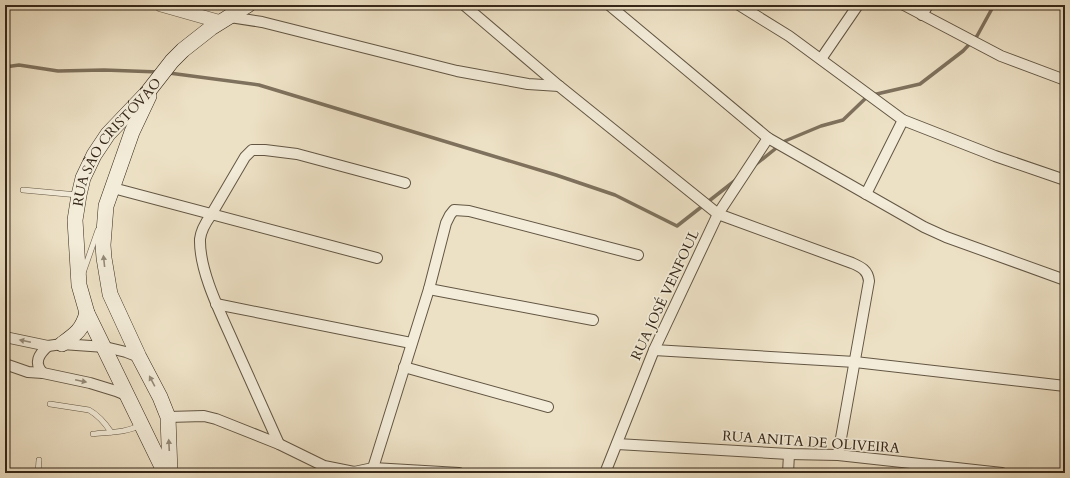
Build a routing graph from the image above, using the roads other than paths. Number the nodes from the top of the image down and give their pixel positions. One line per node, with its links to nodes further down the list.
1 (160, 5): 10 (street)
2 (248, 5): 10 (main road)
3 (464, 5): 14 (street)
4 (609, 5): 18 (street)
5 (739, 5): 11 (street)
6 (858, 5): 11 (street)
7 (904, 5): 9 (street)
8 (928, 5): 9 (street)
9 (922, 15): 12 (street)
10 (225, 19): 13 (main road); 14 (street)
11 (821, 59): 15 (street)
12 (1065, 80)
13 (154, 84): 16 (main road, RUA SÃO CRISTÓVÃO); 17 (main road, RUA SÃO CRISTÓVÃO)
14 (559, 86): 26 (street)
15 (903, 120): 19 (street); 23 (street)
16 (118, 122): 17 (main road); 24 (main road, RUA SÃO CRISTÓVÃO)
17 (132, 132): 21 (main road, RUA SÃO CRISTÓVÃO)
18 (768, 138): 23 (street); 26 (street, RUA JOSÉ VENFOUL)
19 (1065, 180)
20 (405, 183): 27 (street)
21 (113, 188): 25 (main road, RUA SÃO CRISTÓVÃO); 27 (street)
22 (24, 190): 24 (lane)
23 (866, 194): 30 (street)
24 (79, 195): 31 (main road, RUA SÃO CRISTÓVÃO)
25 (106, 206): 31 (lane); 41 (main road, RUA SÃO CRISTÓVÃO, one-way to 25)
26 (718, 214): 40 (street, RUA JOSÉ VENFOUL); 42 (street)
27 (211, 215): 29 (street); 33 (street)
28 (638, 255): 32 (street)
29 (377, 258)
30 (1065, 280)
31 (79, 285): 34 (main road, RUA SÃO CRISTÓVÃO)
32 (429, 289): 35 (street); 37 (street)
33 (216, 304): 37 (street); 54 (street)
34 (87, 313): 38 (main road); 39 (main road, RUA SÃO CRISTÓVÃO)
35 (592, 320)
36 (5, 337): 38 (street, one-way to 36)
37 (411, 343): 44 (street)
38 (55, 345): 39 (street); 45 (street)
39 (105, 347): 41 (street); 47 (main road, RUA SÃO CRISTÓVÃO)
40 (654, 350): 42 (street); 55 (street, RUA JOSÉ VENFOUL)
41 (139, 357): 50 (main road, RUA SÃO CRISTÓVÃO, one-way to 41)
42 (855, 362): 46 (street); 57 (street)
43 (5, 364): 45 (street)
44 (404, 367): 49 (street); 59 (street)
45 (43, 373): 47 (street, one-way to 47)
46 (1065, 386)
47 (128, 396): 51 (main road, RUA SÃO CRISTÓVÃO)
48 (50, 404): 52 (lane)
49 (548, 408)
50 (168, 417): 51 (main road); 54 (street); 62 (main road, RUA SÃO CRISTÓVÃO, one-way to 50)
51 (142, 426): 52 (lane); 61 (main road, RUA SÃO CRISTÓVÃO)
52 (110, 432): 53 (lane)
53 (93, 434)
54 (279, 444): 63 (street)
55 (617, 444): 56 (street, RUA ANITA DE OLIVEIRA); 65 (street, RUA JOSÉ VENFOUL)
56 (789, 454): 57 (street, RUA ANITA DE OLIVEIRA); 66 (street)
57 (838, 455): 67 (street, RUA ANITA DE OLIVEIRA)
58 (39, 460): 60 (lane)
59 (373, 468): 63 (street); 64 (street)
60 (38, 473)
61 (165, 473)
62 (170, 473)
63 (354, 473)
64 (459, 473)
65 (605, 473)
66 (788, 473)
67 (1002, 473)

